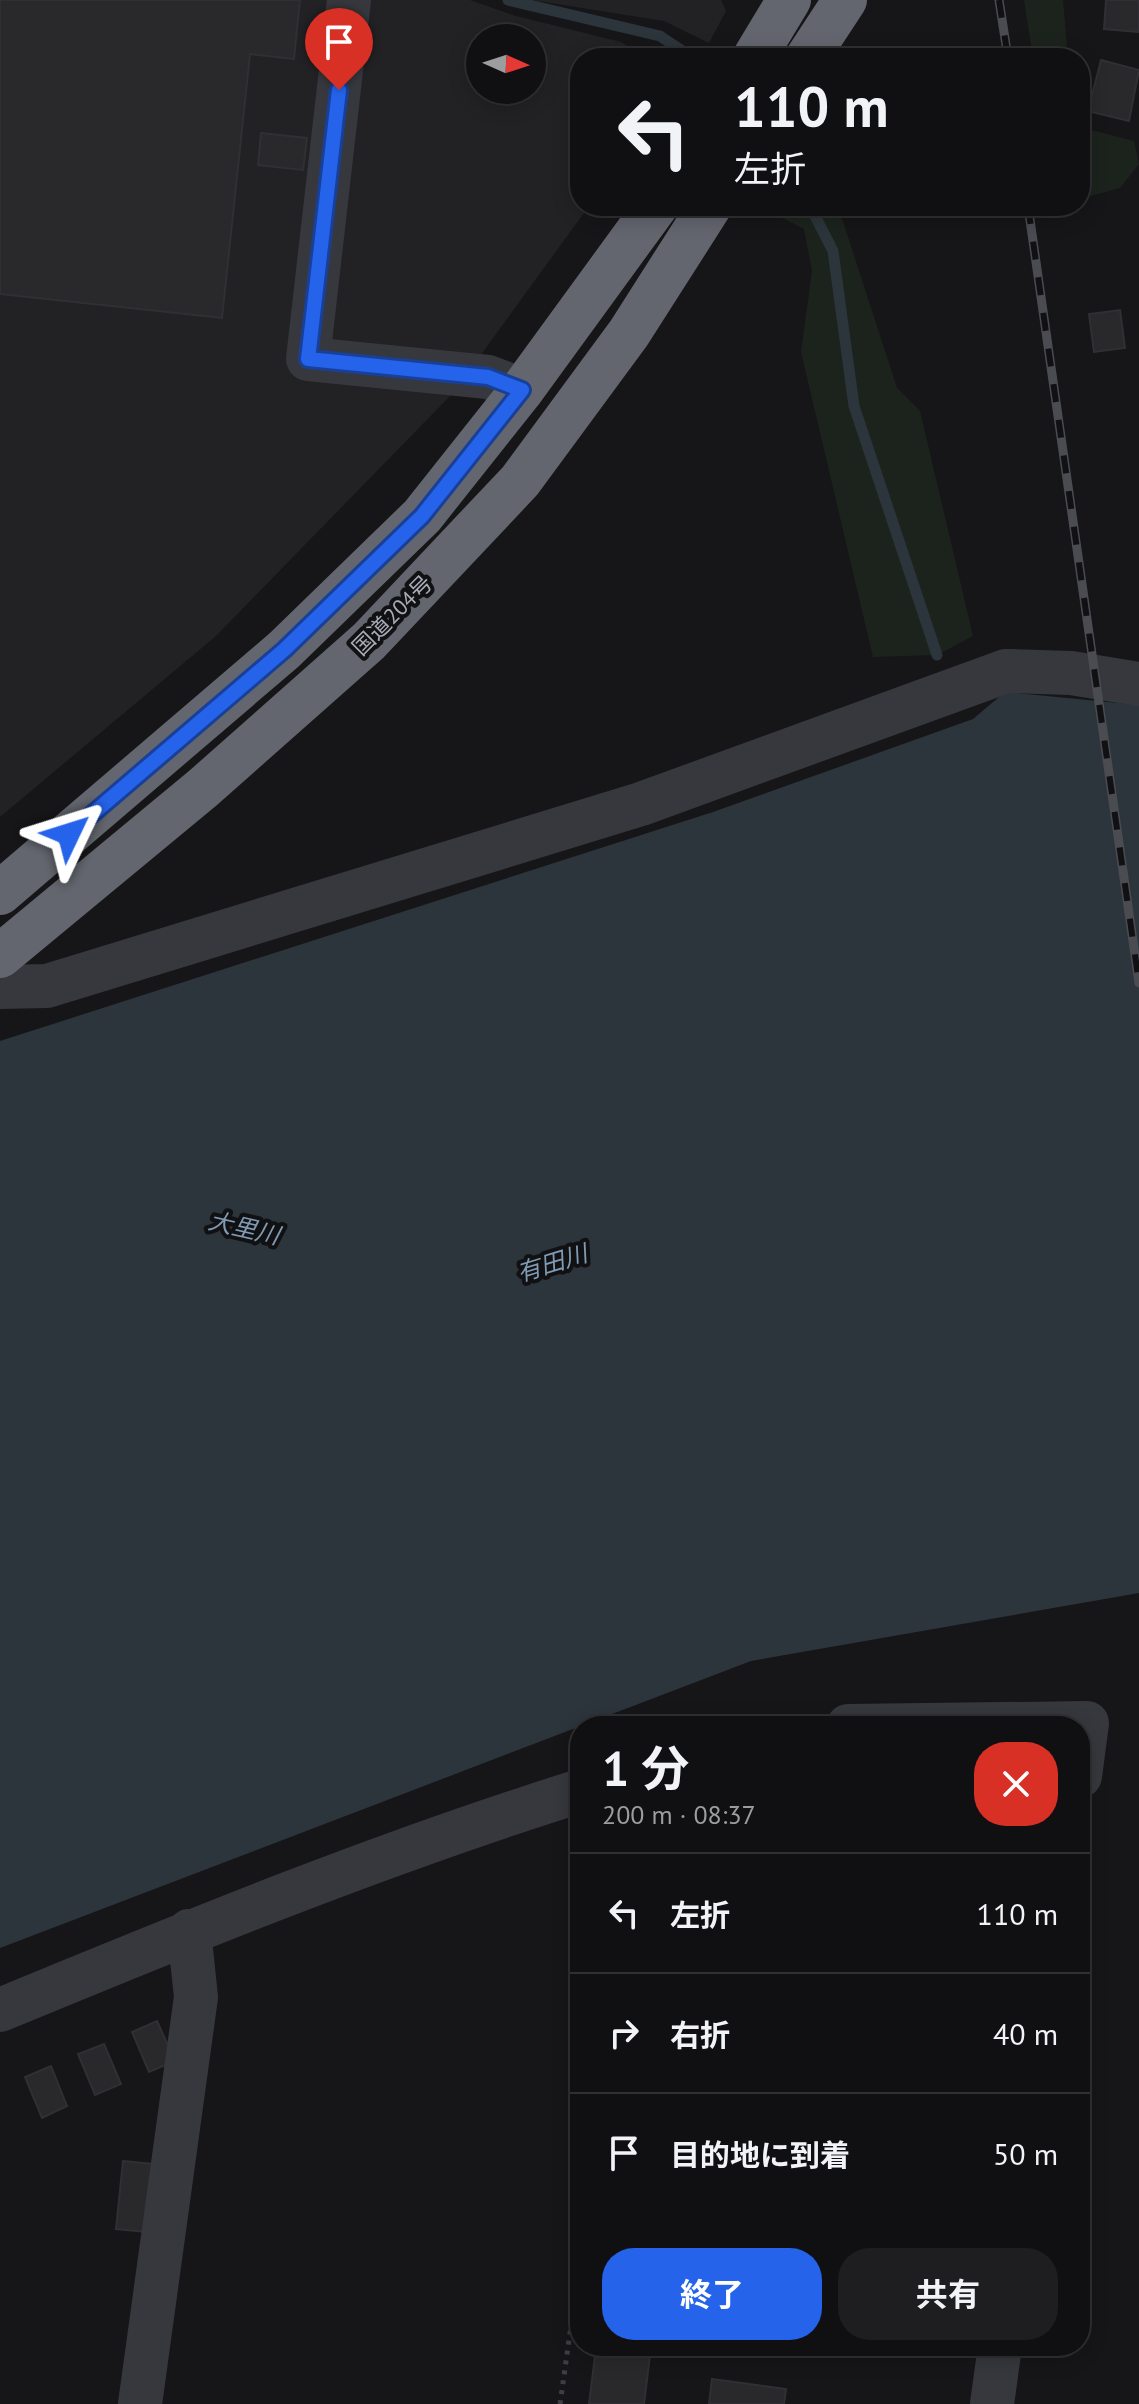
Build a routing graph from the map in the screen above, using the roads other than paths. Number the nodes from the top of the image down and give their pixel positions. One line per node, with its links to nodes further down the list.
1 (349, 0): 8 (street)
2 (789, 0): 4 (highway)
3 (845, 0): 5 (highway)
4 (760, 48)
5 (814, 48)
6 (649, 216): 8 (highway)
7 (704, 216): 11 (highway, 国道204号)
8 (522, 390): 10 (highway)
9 (1139, 684): 12 (street)
10 (0, 893)
11 (0, 956)
12 (0, 987)
13 (570, 1794): 14 (street)
14 (189, 1931): 15 (street); 17 (street)
15 (0, 2010)
16 (999, 2356): 18 (street)
17 (140, 2404)
18 (992, 2404)

